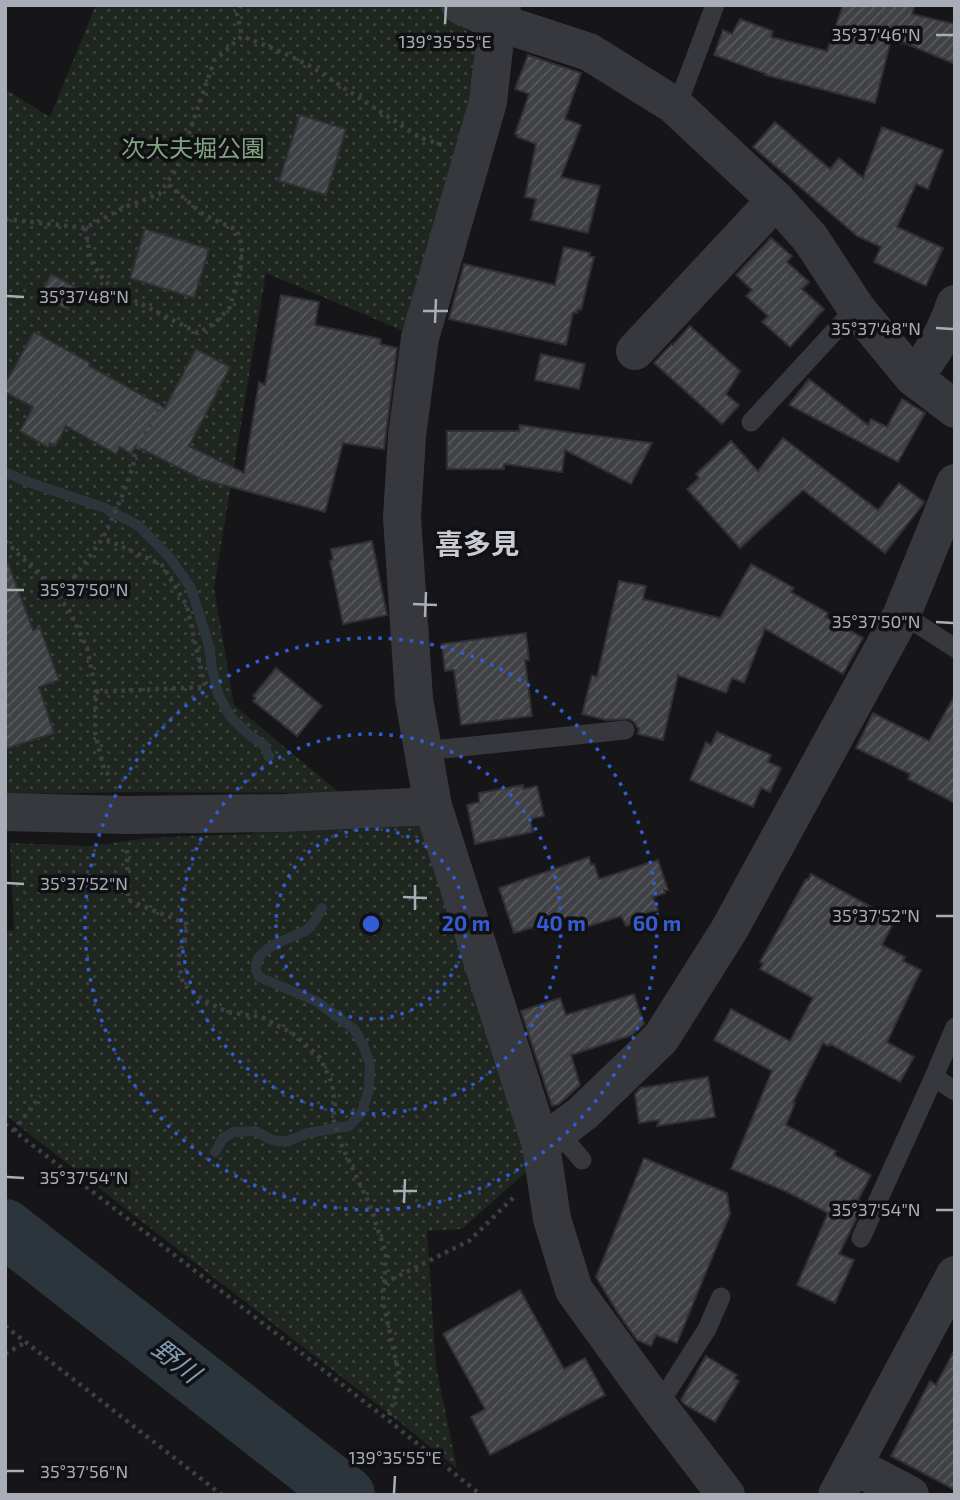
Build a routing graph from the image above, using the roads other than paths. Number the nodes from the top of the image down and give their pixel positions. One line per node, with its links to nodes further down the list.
1 (460, 5): 3 (street)
2 (715, 5): 4 (lane)
3 (499, 14): 4 (street); 16 (street)
4 (674, 105): 5 (street)
5 (776, 200): 7 (street); 8 (street)
6 (955, 304): 9 (street)
7 (856, 308): 9 (street); 11 (lane)
8 (635, 351)
9 (913, 377): 10 (street)
10 (955, 409)
11 (751, 422)
12 (955, 483): 13 (street)
13 (902, 614): 14 (lane); 22 (street)
14 (955, 648)
15 (625, 730): 16 (lane)
16 (424, 751): 17 (street)
17 (433, 806): 18 (street); 22 (street)
18 (5, 812)
19 (955, 1027): 20 (lane)
20 (934, 1077): 21 (lane); 23 (lane)
21 (955, 1091)
22 (556, 1151): 26 (street)
23 (861, 1238)
24 (955, 1275): 27 (street)
25 (721, 1297): 26 (lane)
26 (658, 1406): 28 (street)
27 (845, 1480): 29 (street)
28 (726, 1495)
29 (910, 1495)

